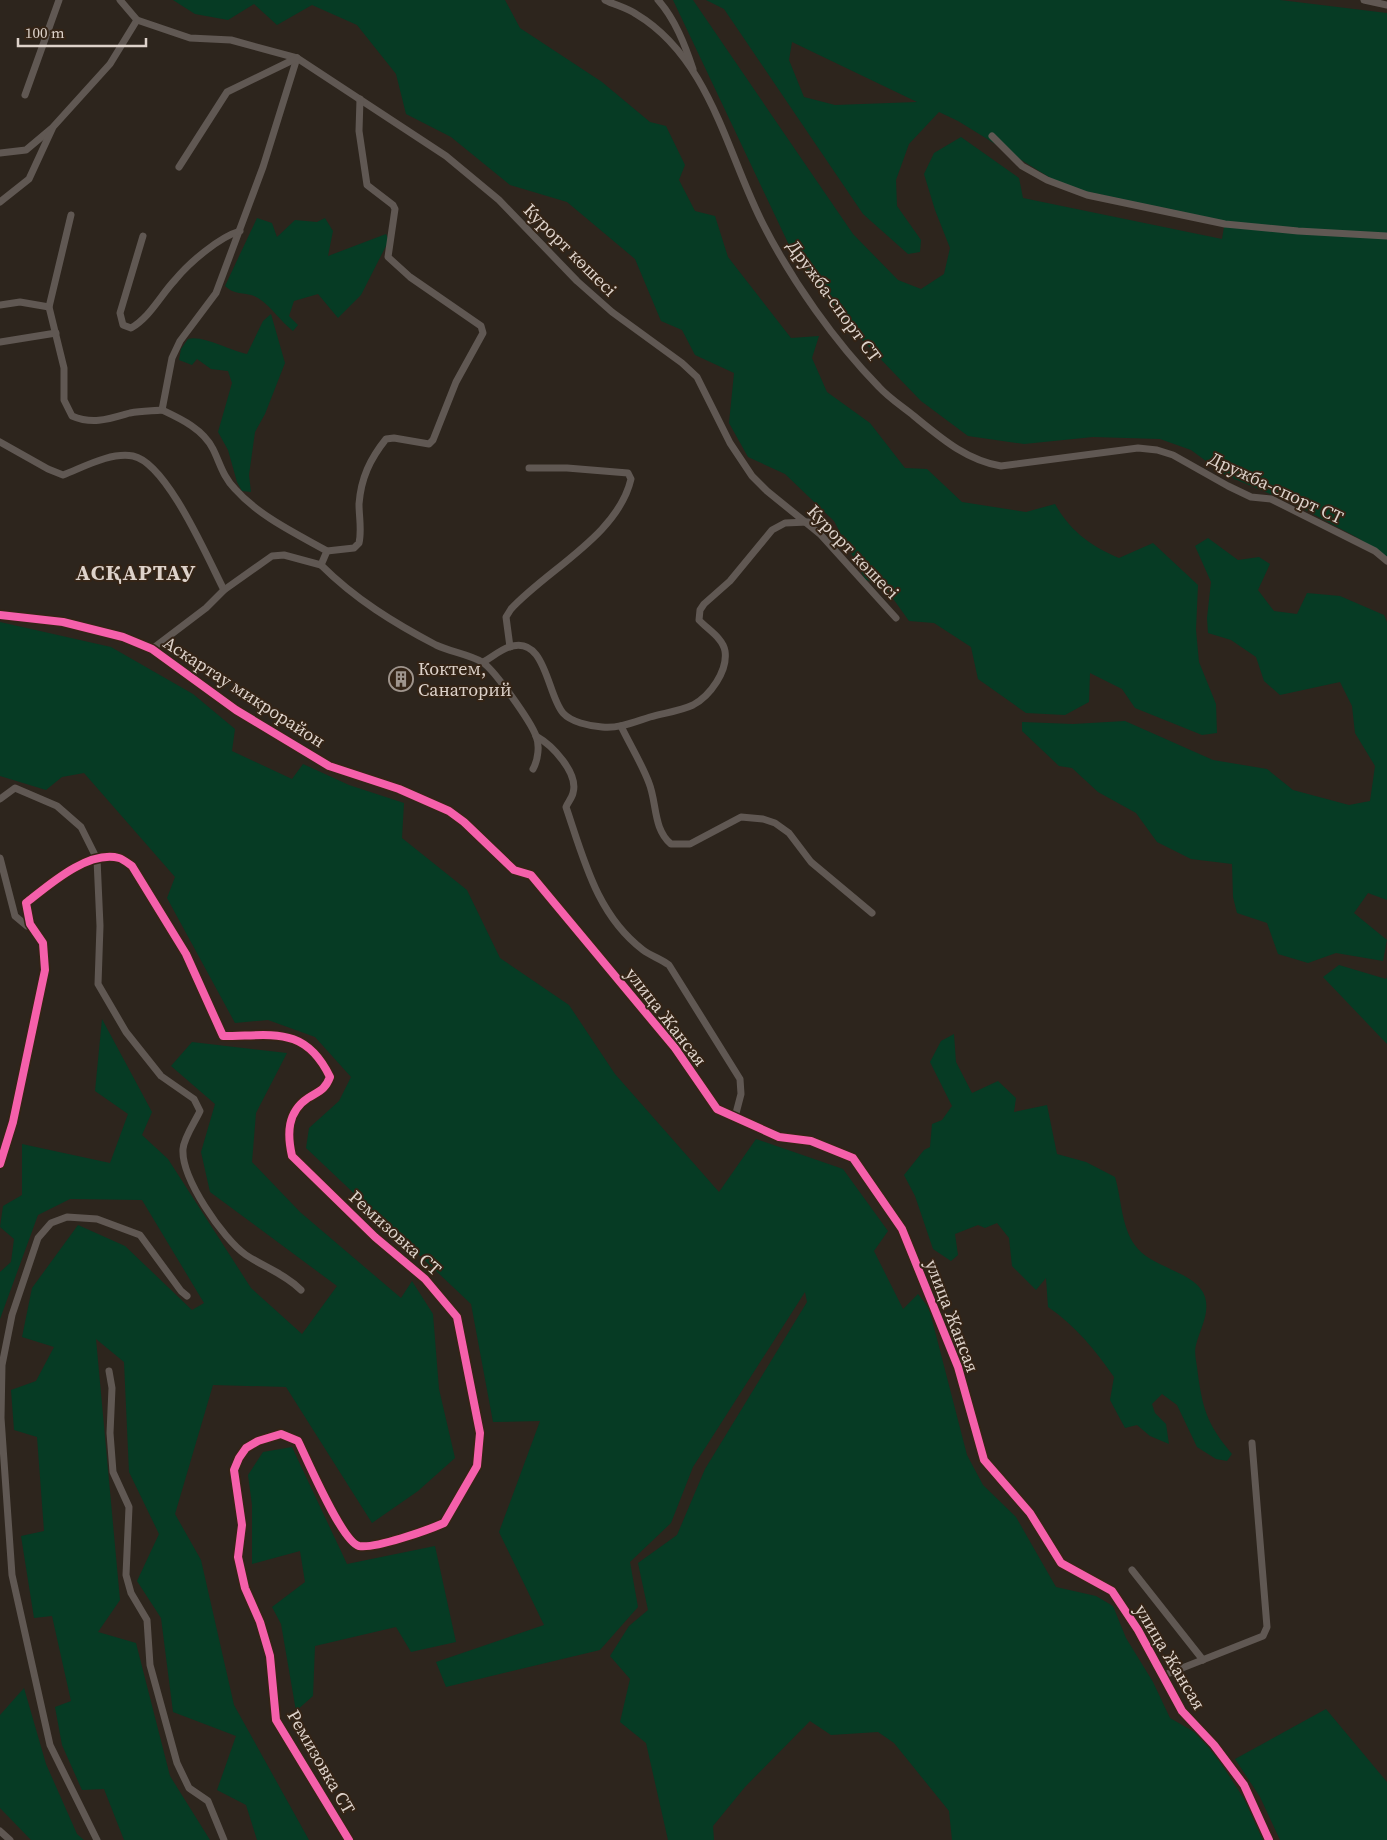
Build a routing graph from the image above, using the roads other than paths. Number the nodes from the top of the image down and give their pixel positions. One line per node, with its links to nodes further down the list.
1 (59, 0): 10 (street)
2 (605, 0): 9 (street, Дружба-спорт СТ)
3 (658, 0): 9 (street)
4 (1364, 0): 6 (street)
5 (119, 1): 7 (street)
6 (1387, 5)
7 (137, 20): 8 (street, Курорт көшесі); 12 (street)
8 (297, 58): 11 (street, Курорт көшесі); 15 (street); 18 (street)
9 (695, 74): 30 (street, Дружба-спорт СТ)
10 (25, 95)
11 (360, 99): 28 (street, Курорт көшесі); 29 (street)
12 (53, 126): 14 (street); 16 (street)
13 (992, 136): 20 (street)
14 (0, 153)
15 (179, 167)
16 (0, 202)
17 (71, 215): 22 (street)
18 (240, 231): 19 (street); 25 (street)
19 (143, 236)
20 (1387, 236)
21 (0, 305): 22 (street)
22 (49, 307): 23 (street)
23 (56, 334): 24 (street); 25 (street)
24 (0, 342)
25 (162, 410): 29 (street)
26 (0, 442): 32 (street)
27 (529, 468): 35 (street)
28 (808, 522): 34 (street, Курорт көшесі); 38 (street)
29 (327, 551): 31 (street)
30 (1387, 562)
31 (320, 565): 32 (street); 37 (street)
32 (224, 590): 36 (street)
33 (0, 615): 36 (street, Аскартау микрорайон)
34 (896, 618)
35 (510, 647): 37 (street); 38 (street)
36 (152, 649): 44 (street, Аскартау микрорайон)
37 (483, 662): 39 (street)
38 (621, 726): 45 (street)
39 (536, 736): 40 (street); 47 (street)
40 (534, 769)
41 (0, 799): 43 (street)
42 (0, 858): 46 (street)
43 (97, 859): 46 (street); 49 (street); 61 (street, Ремизовка СТ)
44 (532, 876): 47 (street, улица Жансая)
45 (872, 914)
46 (30, 924): 48 (street)
47 (735, 1117): 56 (street, улица Жансая)
48 (0, 1164)
49 (301, 1290)
50 (187, 1296): 52 (street)
51 (109, 1371): 60 (street)
52 (1, 1432): 59 (street)
53 (1252, 1443): 55 (street)
54 (1132, 1570): 55 (street)
55 (1203, 1660): 56 (street)
56 (1162, 1676): 62 (street, улица Жансая)
57 (0, 1831): 58 (street)
58 (10, 1840)
59 (97, 1840)
60 (224, 1840)
61 (349, 1840)
62 (1269, 1840)

